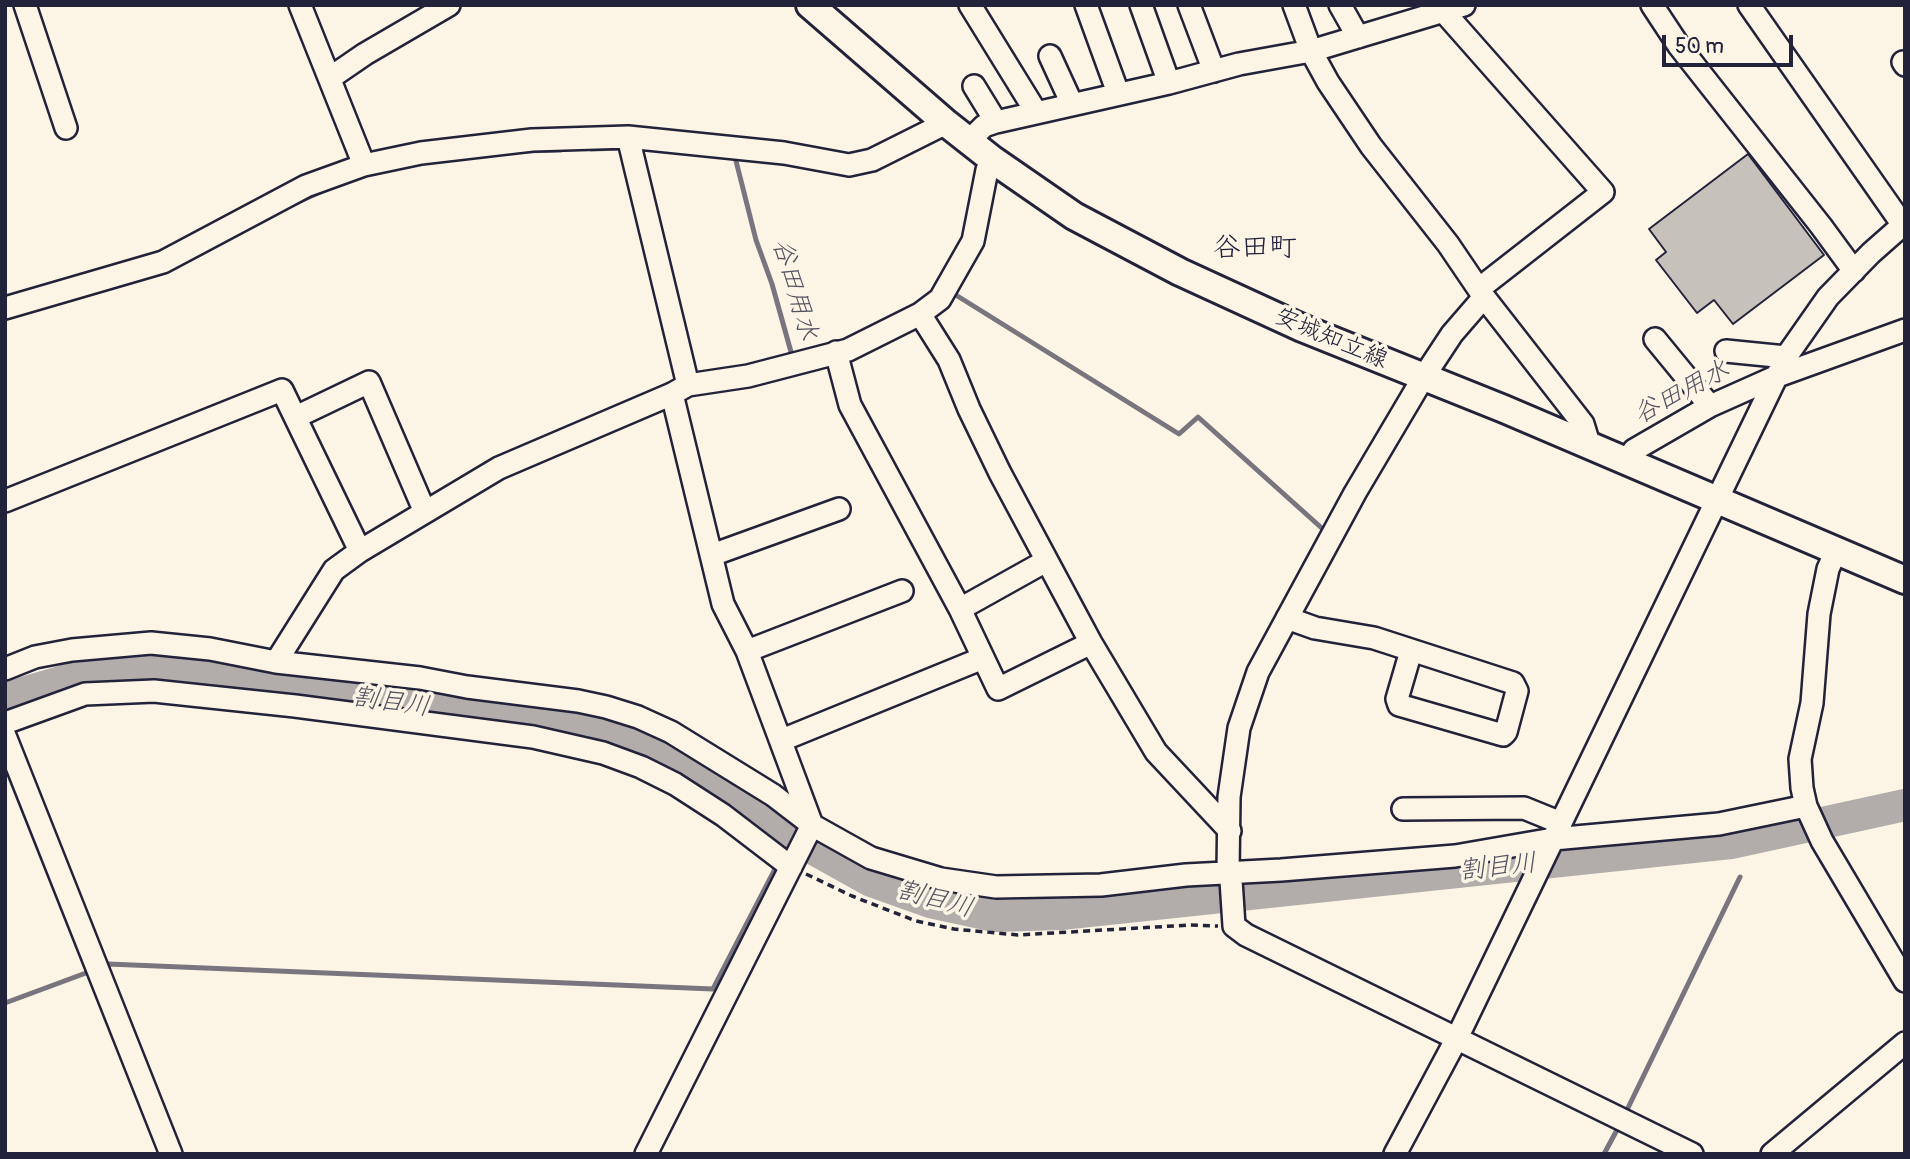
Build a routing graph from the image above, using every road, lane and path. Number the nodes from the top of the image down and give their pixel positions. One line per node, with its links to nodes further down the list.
1 (25, 5): 26 (street)
2 (300, 5): 18 (street)
3 (449, 5): 18 (street)
4 (810, 5): 25 (main road, 安城知立線)
5 (970, 5): 23 (street)
6 (1086, 5): 21 (street)
7 (1141, 5): 19 (street)
8 (1189, 5): 17 (street)
9 (1294, 5): 15 (street)
10 (1340, 5): 14 (street)
11 (1653, 5): 32 (street)
12 (1749, 5): 31 (street)
13 (1454, 9): 14 (street); 33 (street)
14 (1358, 37): 15 (street)
15 (1311, 51): 17 (street); 33 (street)
16 (1050, 56): 22 (street)
17 (1214, 71): 19 (street)
18 (330, 78): 30 (street)
19 (1169, 83): 21 (street)
20 (974, 86): 24 (street)
21 (1118, 93): 22 (street)
22 (1072, 104): 23 (street)
23 (1036, 112): 24 (street)
24 (996, 122): 28 (street)
25 (946, 123): 27 (street); 28 (main road, 安城知立線)
26 (66, 128)
27 (628, 137): 30 (street); 43 (street)
28 (969, 141): 29 (main road, 安城知立線)
29 (993, 160): 35 (street); 42 (main road, 安城知立線)
30 (364, 165): 34 (street)
31 (1904, 225): 32 (street)
32 (1854, 271): 40 (street)
33 (1482, 292): 42 (street); 46 (street)
34 (5, 309)
35 (920, 314): 39 (street); 55 (street)
36 (1905, 330): 41 (street)
37 (1655, 339): 44 (street)
38 (1726, 351): 40 (street)
39 (836, 352): 43 (street); 58 (street)
40 (1786, 357): 41 (street)
41 (1775, 377): 44 (street); 49 (street)
42 (1423, 378): 46 (main road, 安城知立線); 59 (street)
43 (680, 390): 51 (street); 54 (street)
44 (1706, 401): 47 (street)
45 (296, 417): 48 (street); 51 (street); 52 (street)
46 (1590, 447): 47 (main road, 安城知立線)
47 (1626, 462): 49 (main road, 安城知立線)
48 (5, 501)
49 (1718, 502): 53 (main road, 安城知立線); 73 (street)
50 (839, 509): 54 (street)
51 (425, 512): 52 (street)
52 (360, 551): 64 (street)
53 (1836, 551): 56 (main road, 安城知立線); 69 (street)
54 (712, 555): 61 (street)
55 (1046, 561): 58 (street); 60 (street)
56 (1905, 580)
57 (902, 592): 61 (street)
58 (960, 609): 63 (street)
59 (1287, 618): 62 (street); 72 (street)
60 (1091, 643): 63 (street); 72 (street)
61 (747, 651): 68 (street)
62 (1411, 651): 62 (street)
63 (983, 658): 68 (street)
64 (276, 662): 65 (street); 71 (street)
65 (5, 668)
66 (5, 723): 74 (street)
67 (5, 736): 80 (street)
68 (782, 740): 71 (street)
69 (1806, 806): 73 (street); 77 (street)
70 (1403, 809): 73 (street)
71 (812, 825): 74 (street); 75 (street)
72 (1230, 831): 75 (street)
73 (1557, 831): 75 (street); 78 (street)
74 (792, 867): 76 (path); 81 (street)
75 (1230, 876): 76 (street)
76 (1233, 920): 78 (street)
77 (1905, 981)
78 (1457, 1038): 82 (street); 83 (street)
79 (1905, 1043): 84 (street)
80 (171, 1154)
81 (646, 1154)
82 (1395, 1154)
83 (1692, 1154)
84 (1772, 1154)

